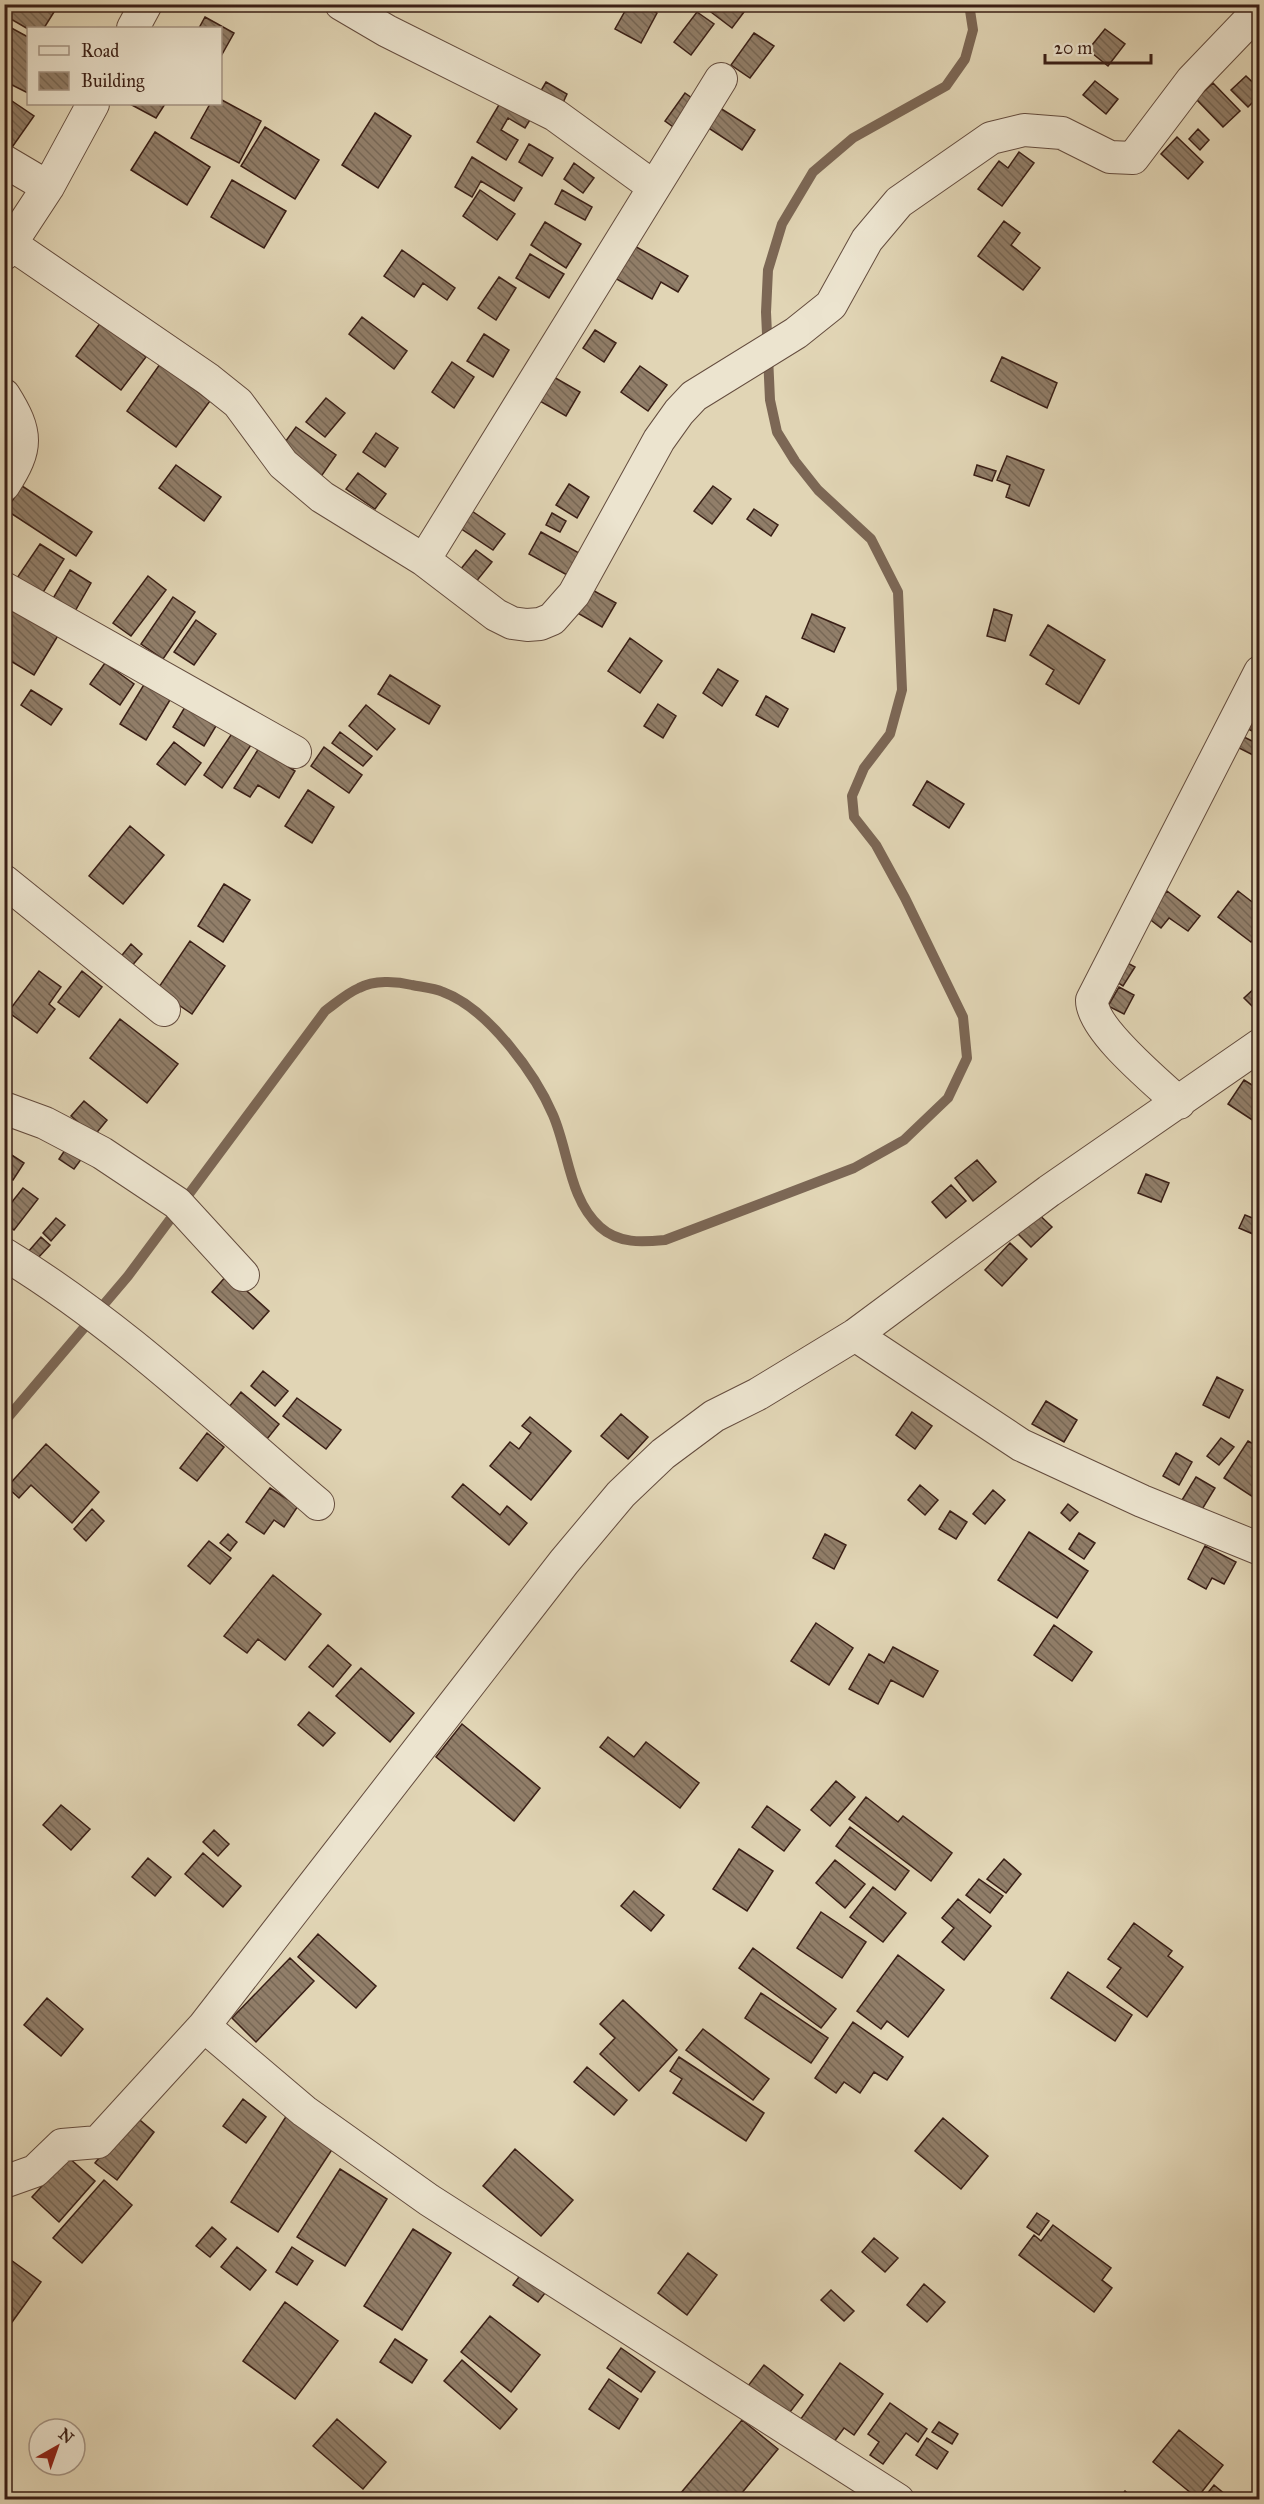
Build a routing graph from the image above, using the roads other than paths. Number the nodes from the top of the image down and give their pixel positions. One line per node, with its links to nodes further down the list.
1 (146, 4): 4 (street)
2 (341, 4): 8 (street)
3 (1260, 9): 13 (street)
4 (134, 27)
5 (721, 79): 8 (street)
6 (92, 105): 9 (street)
7 (4, 161): 9 (street)
8 (654, 186): 13 (street)
9 (48, 187): 10 (street)
10 (8, 249): 13 (street)
11 (4, 395): 12 (street)
12 (4, 485)
13 (424, 560)
14 (4, 588): 16 (street)
15 (1260, 672): 20 (street)
16 (295, 752)
17 (4, 881): 18 (street)
18 (164, 1010)
19 (1260, 1045): 20 (street)
20 (1179, 1103): 24 (street)
21 (4, 1108): 23 (street)
22 (4, 1254): 25 (street)
23 (243, 1275)
24 (855, 1335): 26 (street); 27 (street)
25 (318, 1504)
26 (1260, 1549)
27 (204, 2026): 28 (street); 29 (street)
28 (4, 2182)
29 (898, 2499)

